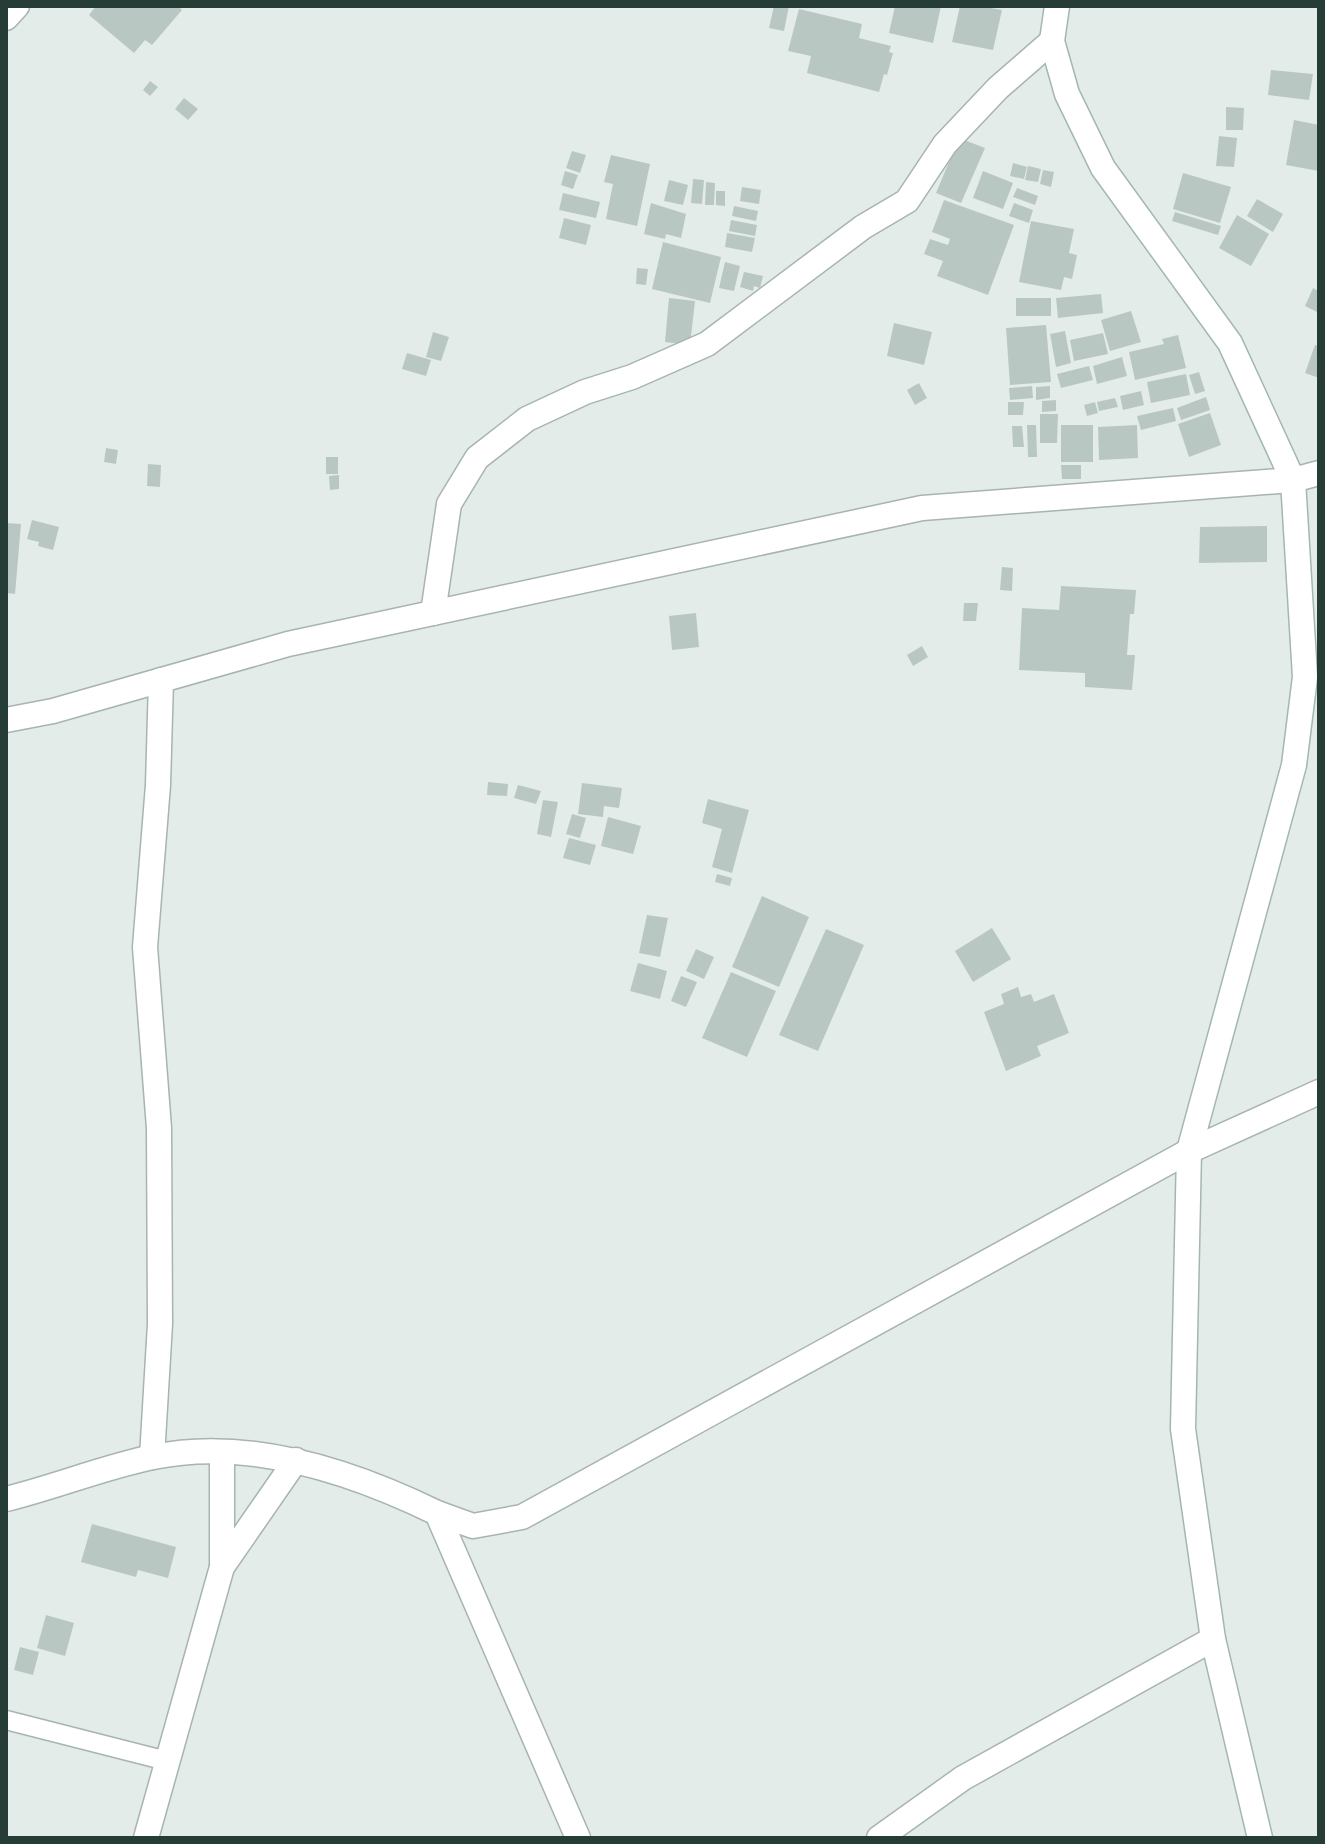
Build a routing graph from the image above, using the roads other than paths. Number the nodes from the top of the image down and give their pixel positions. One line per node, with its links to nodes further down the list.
1 (17, 6): 3 (street)
2 (1057, 6): 4 (street)
3 (6, 18)
4 (1052, 41): 6 (street); 7 (street)
5 (1319, 473): 6 (street)
6 (1293, 480): 7 (street); 11 (street)
7 (433, 613): 8 (street)
8 (161, 680): 9 (street); 13 (street)
9 (6, 720)
10 (1319, 1092): 11 (street)
11 (1189, 1151): 16 (street); 18 (street)
12 (222, 1453): 13 (street); 14 (street); 17 (street)
13 (152, 1457): 15 (street)
14 (296, 1460): 16 (street); 17 (street)
15 (6, 1499)
16 (437, 1513): 22 (street)
17 (222, 1567): 20 (street)
18 (1213, 1639): 23 (street); 24 (street)
19 (6, 1720): 20 (lane)
20 (167, 1761): 21 (street)
21 (146, 1838)
22 (578, 1838)
23 (879, 1838)
24 (1260, 1838)

